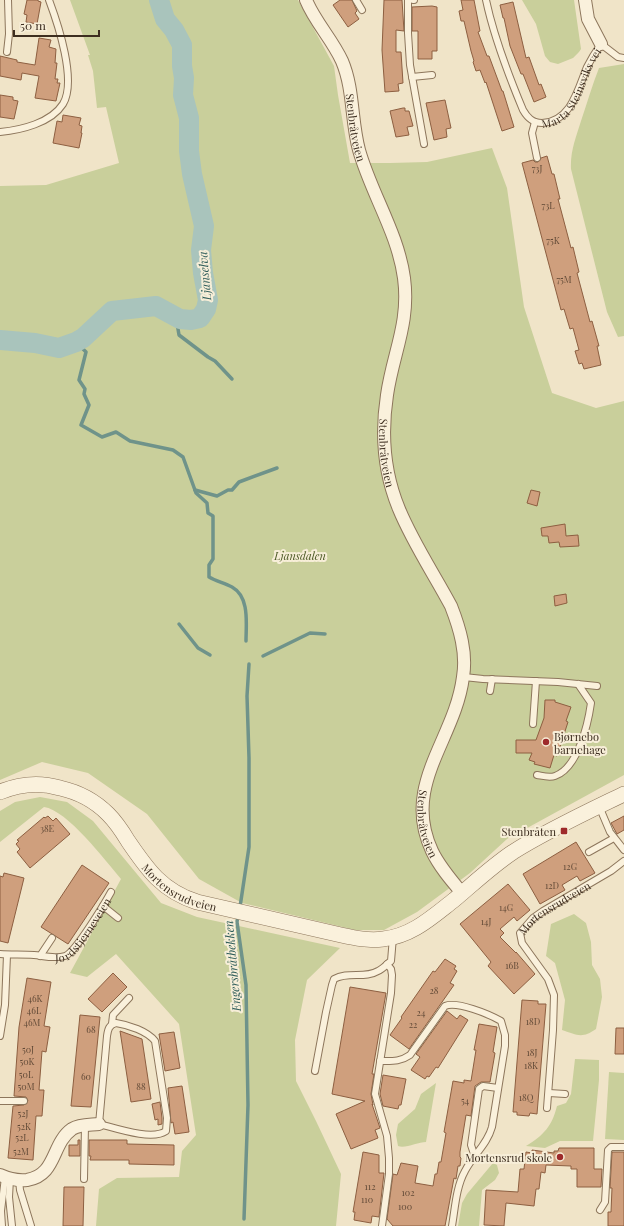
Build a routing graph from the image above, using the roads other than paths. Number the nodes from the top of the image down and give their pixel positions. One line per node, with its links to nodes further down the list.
1 (8, 0): 10 (lane)
2 (49, 0): 15 (lane)
3 (306, 0): 18 (street, Stenbråtveien)
4 (356, 0): 8 (lane)
5 (408, 0): 13 (lane)
6 (486, 0): 14 (lane, Marta Steinsviks vei)
7 (585, 0): 9 (street, Marta Steinsviks vei)
8 (362, 10)
9 (601, 44): 11 (lane); 14 (lane, Marta Steinsviks vei)
10 (7, 52)
11 (624, 58)
12 (432, 75): 13 (lane)
13 (412, 77): 16 (lane)
14 (535, 122): 17 (lane, Marta Steinsviks vei)
15 (0, 132)
16 (424, 144)
17 (537, 158)
18 (464, 677): 19 (lane); 34 (street, Stenbråtveien)
19 (492, 679): 20 (lane); 23 (lane)
20 (536, 681): 21 (lane); 24 (lane)
21 (578, 684): 22 (lane); 25 (lane)
22 (596, 686)
23 (490, 691)
24 (533, 724)
25 (537, 775)
26 (0, 792): 38 (street, Mortensrudveien)
27 (624, 794): 28 (street, Mortensrudveien)
28 (600, 806): 29 (lane); 34 (street, Mortensrudveien)
29 (614, 838): 30 (lane); 31 (lane)
30 (624, 850)
31 (589, 852)
32 (624, 861): 49 (lane, Mortensrudveien)
33 (111, 892): 35 (lane, Jordstjerneveien)
34 (462, 893): 38 (street, Mortensrudveien)
35 (104, 906): 36 (lane); 41 (lane, Jordstjerneveien)
36 (118, 918)
37 (52, 938): 41 (lane)
38 (393, 938): 42 (lane)
39 (0, 954): 40 (lane, Jordstjerneveien)
40 (8, 955): 41 (lane, Jordstjerneveien); 45 (lane)
41 (40, 956)
42 (387, 964): 46 (lane); 47 (lane)
43 (129, 998): 44 (lane)
44 (112, 1024): 54 (lane); 54 (lane)
45 (0, 1036)
46 (380, 1061): 48 (lane); 64 (lane)
47 (315, 1071)
48 (498, 1088): 57 (lane); 57 (lane)
49 (549, 1093): 50 (lane); 53 (lane, Mortensrudveien)
50 (565, 1094)
51 (0, 1101): 52 (lane)
52 (24, 1102)
53 (547, 1108)
54 (99, 1124): 55 (street)
55 (85, 1125): 58 (street); 59 (lane)
56 (624, 1147): 60 (lane)
57 (475, 1157): 65 (lane)
58 (8, 1178): 61 (lane); 62 (lane); 63 (lane)
59 (84, 1179)
60 (600, 1210)
61 (2, 1226)
62 (12, 1226)
63 (31, 1226)
64 (382, 1226)
65 (452, 1226)

